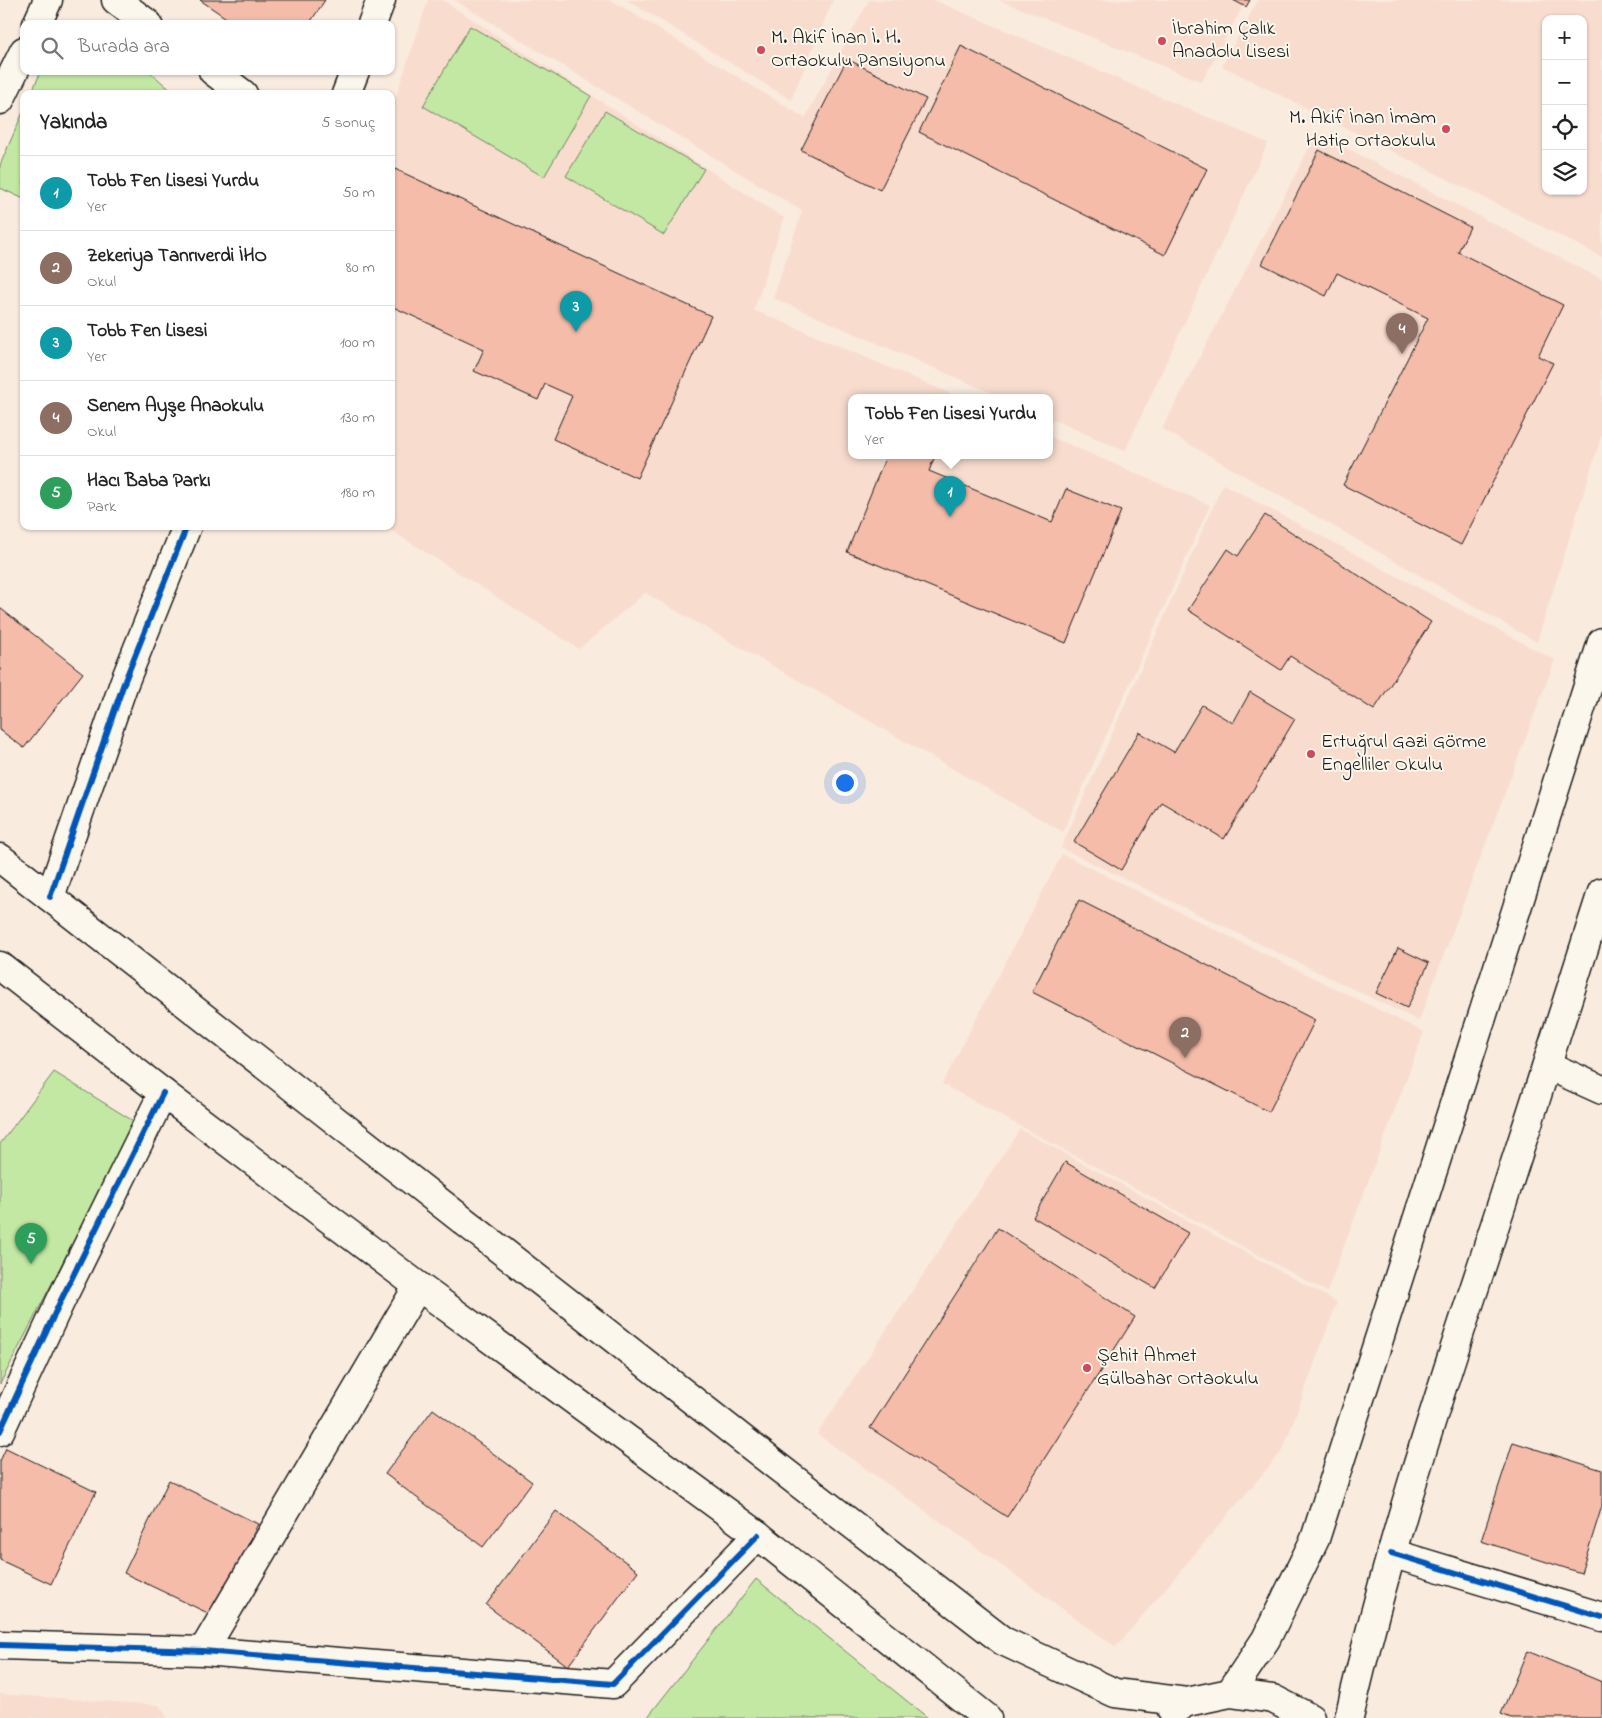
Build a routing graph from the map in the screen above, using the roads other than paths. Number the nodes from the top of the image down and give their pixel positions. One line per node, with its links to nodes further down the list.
1 (48, 0): 4 (main road)
2 (116, 0): 5 (main road)
3 (381, 0): 6 (main road)
4 (39, 20)
5 (143, 20)
6 (374, 20)
7 (20, 59): 12 (main road)
8 (218, 75): 10 (main road)
9 (353, 75): 11 (main road)
10 (238, 90)
11 (348, 90)
12 (0, 100)
13 (185, 530): 17 (main road)
14 (1602, 642): 29 (main road)
15 (0, 858): 17 (main road)
16 (1602, 892): 19 (main road)
17 (50, 897): 30 (main road)
18 (0, 966): 21 (main road)
19 (1547, 1066): 20 (main road); 25 (main road)
20 (1602, 1090)
21 (163, 1092): 22 (main road); 23 (main road)
22 (418, 1286): 24 (main road); 28 (main road)
23 (0, 1431)
24 (758, 1535): 28 (main road); 31 (main road)
25 (1391, 1553): 26 (main road); 34 (main road)
26 (1602, 1617)
27 (0, 1645): 28 (main road)
28 (203, 1651)
29 (1230, 1693): 30 (main road); 33 (main road)
30 (1187, 1702): 32 (main road)
31 (987, 1718)
32 (1160, 1718)
33 (1310, 1718)
34 (1349, 1718)

